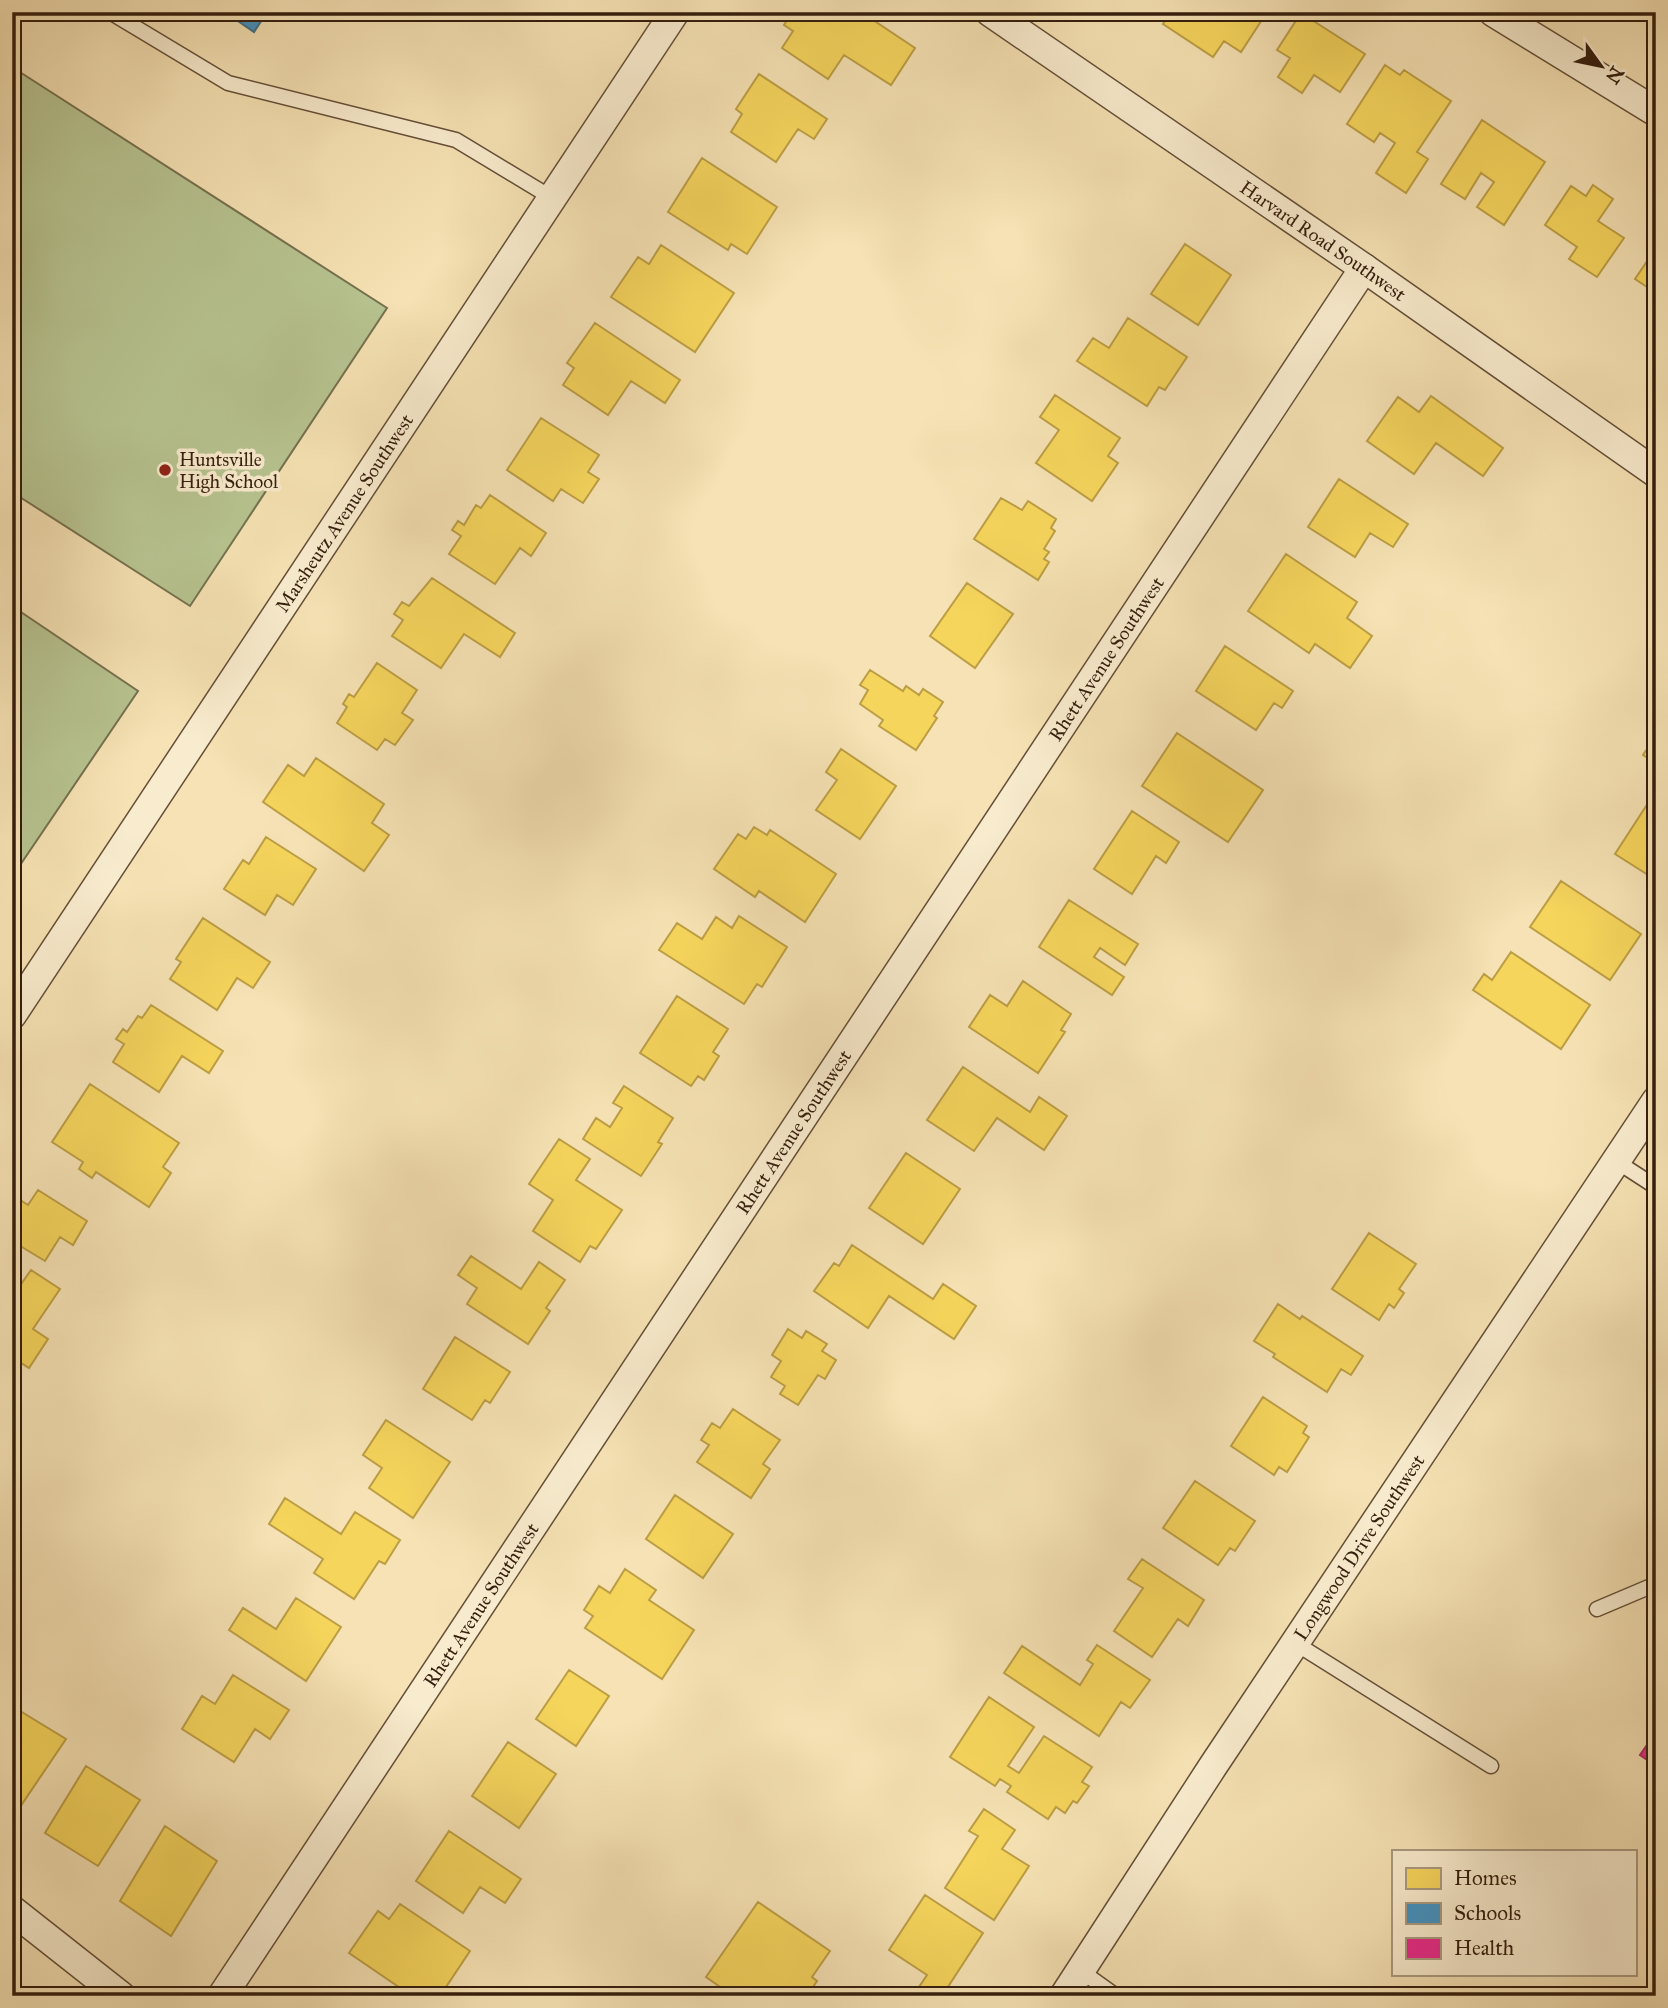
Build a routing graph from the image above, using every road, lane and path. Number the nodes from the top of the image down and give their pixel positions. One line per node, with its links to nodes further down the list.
1 (110, 12): 6 (lane)
2 (675, 12): 6 (street, Marsheutz Avenue Southwest)
3 (990, 12): 7 (street, Harvard Road Southwest)
4 (1493, 12): 5 (street)
5 (1656, 112)
6 (552, 198): 9 (street, Marsheutz Avenue Southwest)
7 (1364, 268): 8 (street, Harvard Road Southwest); 20 (street, Rhett Avenue Southwest)
8 (1656, 473)
9 (12, 1015)
10 (1656, 1101): 11 (street, Longwood Drive Southwest)
11 (1616, 1161): 12 (lane); 15 (street, Longwood Drive Southwest)
12 (1656, 1187)
13 (1656, 1584): 14 (lane)
14 (1597, 1609)
15 (1295, 1643): 16 (lane); 18 (street, Longwood Drive Southwest)
16 (1491, 1766)
17 (12, 1910): 19 (street)
18 (1081, 1970): 21 (street, Longwood Drive Southwest); 22 (lane)
19 (121, 1996)
20 (222, 1996)
21 (1064, 1996)
22 (1116, 1996)

